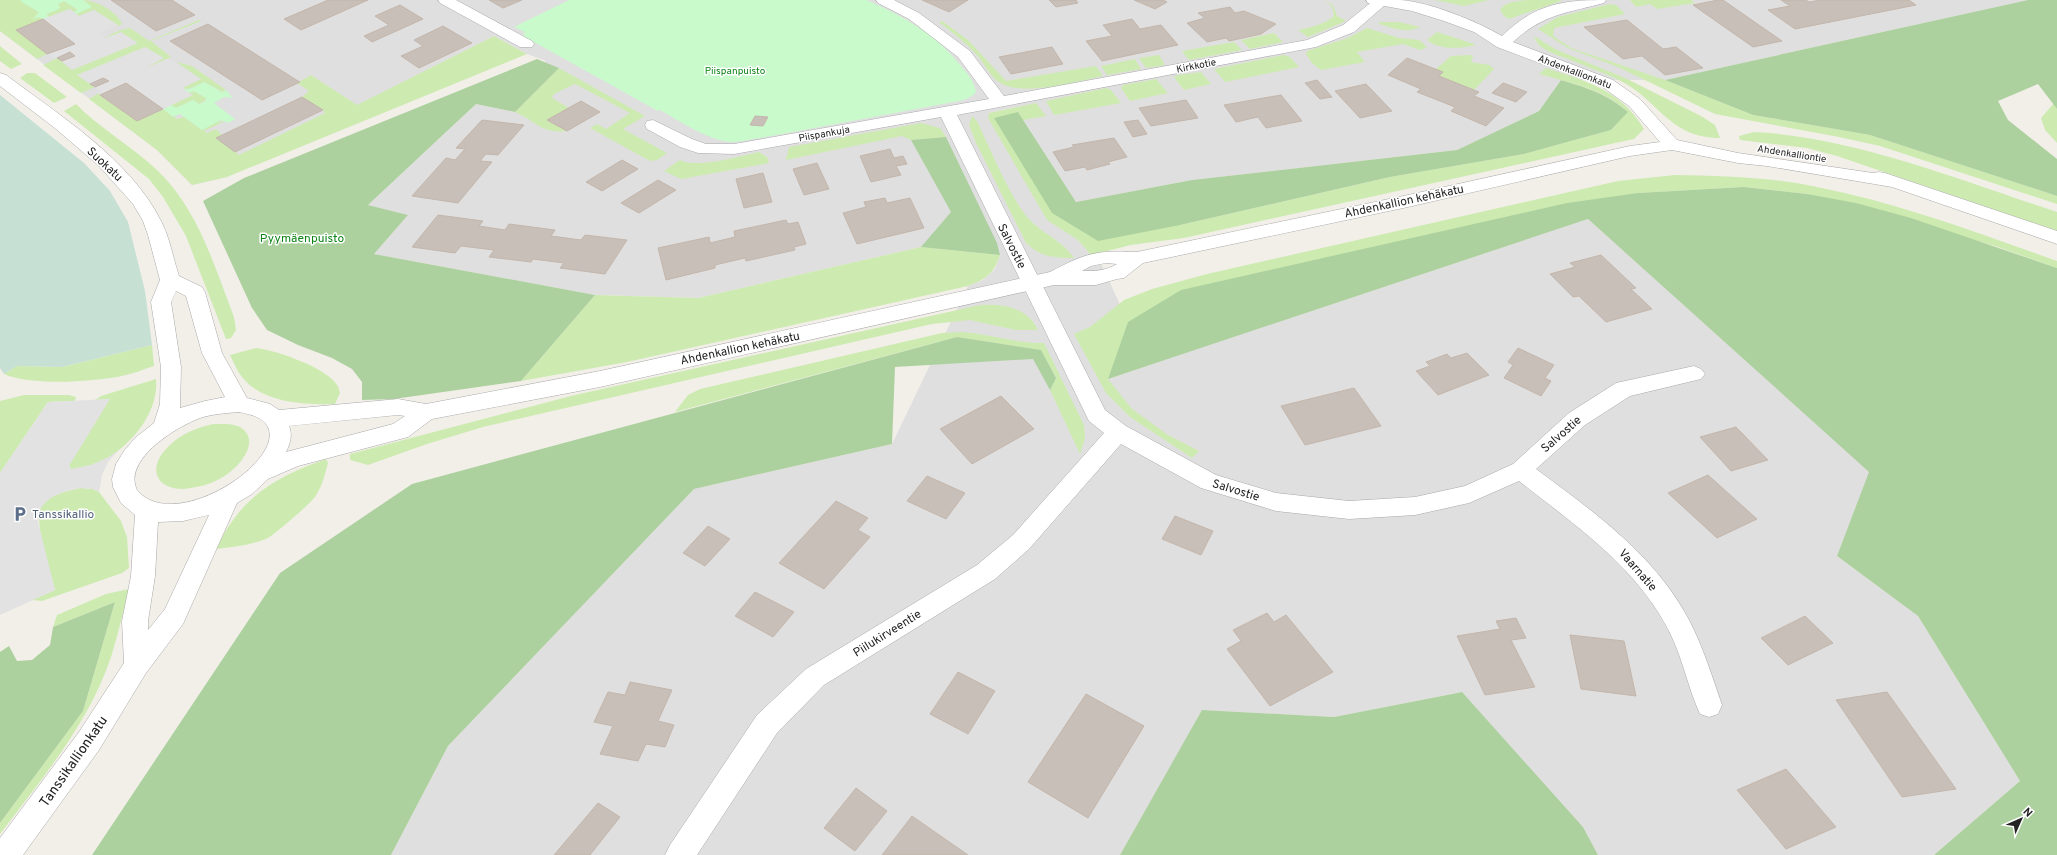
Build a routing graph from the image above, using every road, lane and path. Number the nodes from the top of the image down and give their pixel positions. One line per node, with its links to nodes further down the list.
1 (445, 0): 5 (street)
2 (883, 0): 8 (street)
3 (1599, 0): 6 (street)
4 (1376, 1): 6 (street, Ahdenkallionkatu); 8 (street, Kirkkotie)
5 (526, 44)
6 (1503, 44): 11 (street, Ahdenkallionkatu)
7 (0, 78): 13 (street, Suokatu)
8 (1000, 102): 9 (street, Piispankuja)
9 (947, 112): 10 (street, Piispankuja); 14 (street, Salvostie)
10 (653, 125)
11 (1680, 146): 12 (street, Ahdenkalliontie); 14 (street, Ahdenkallion kehäkatu)
12 (2057, 238)
13 (170, 280): 16 (street); 19 (street)
14 (1032, 283): 17 (street, Ahdenkallion kehäkatu); 20 (street, Salvostie)
15 (1694, 374): 21 (street, Salvostie)
16 (238, 404): 18 (street); 19 (street)
17 (426, 412): 18 (street, Ahdenkallion kehäkatu); 22 (street, Ahdenkallion kehäkatu)
18 (275, 419): 22 (street)
19 (163, 427): 24 (street)
20 (1118, 432): 21 (street, Salvostie); 28 (street, Piilukirveentie)
21 (1521, 470): 26 (street, Vaarnatie)
22 (263, 472): 23 (street)
23 (228, 498): 24 (street); 25 (street, Tanssikallionkatu)
24 (147, 510): 25 (street)
25 (137, 665): 27 (street, Tanssikallionkatu)
26 (1709, 704)
27 (5, 855)
28 (680, 855)

